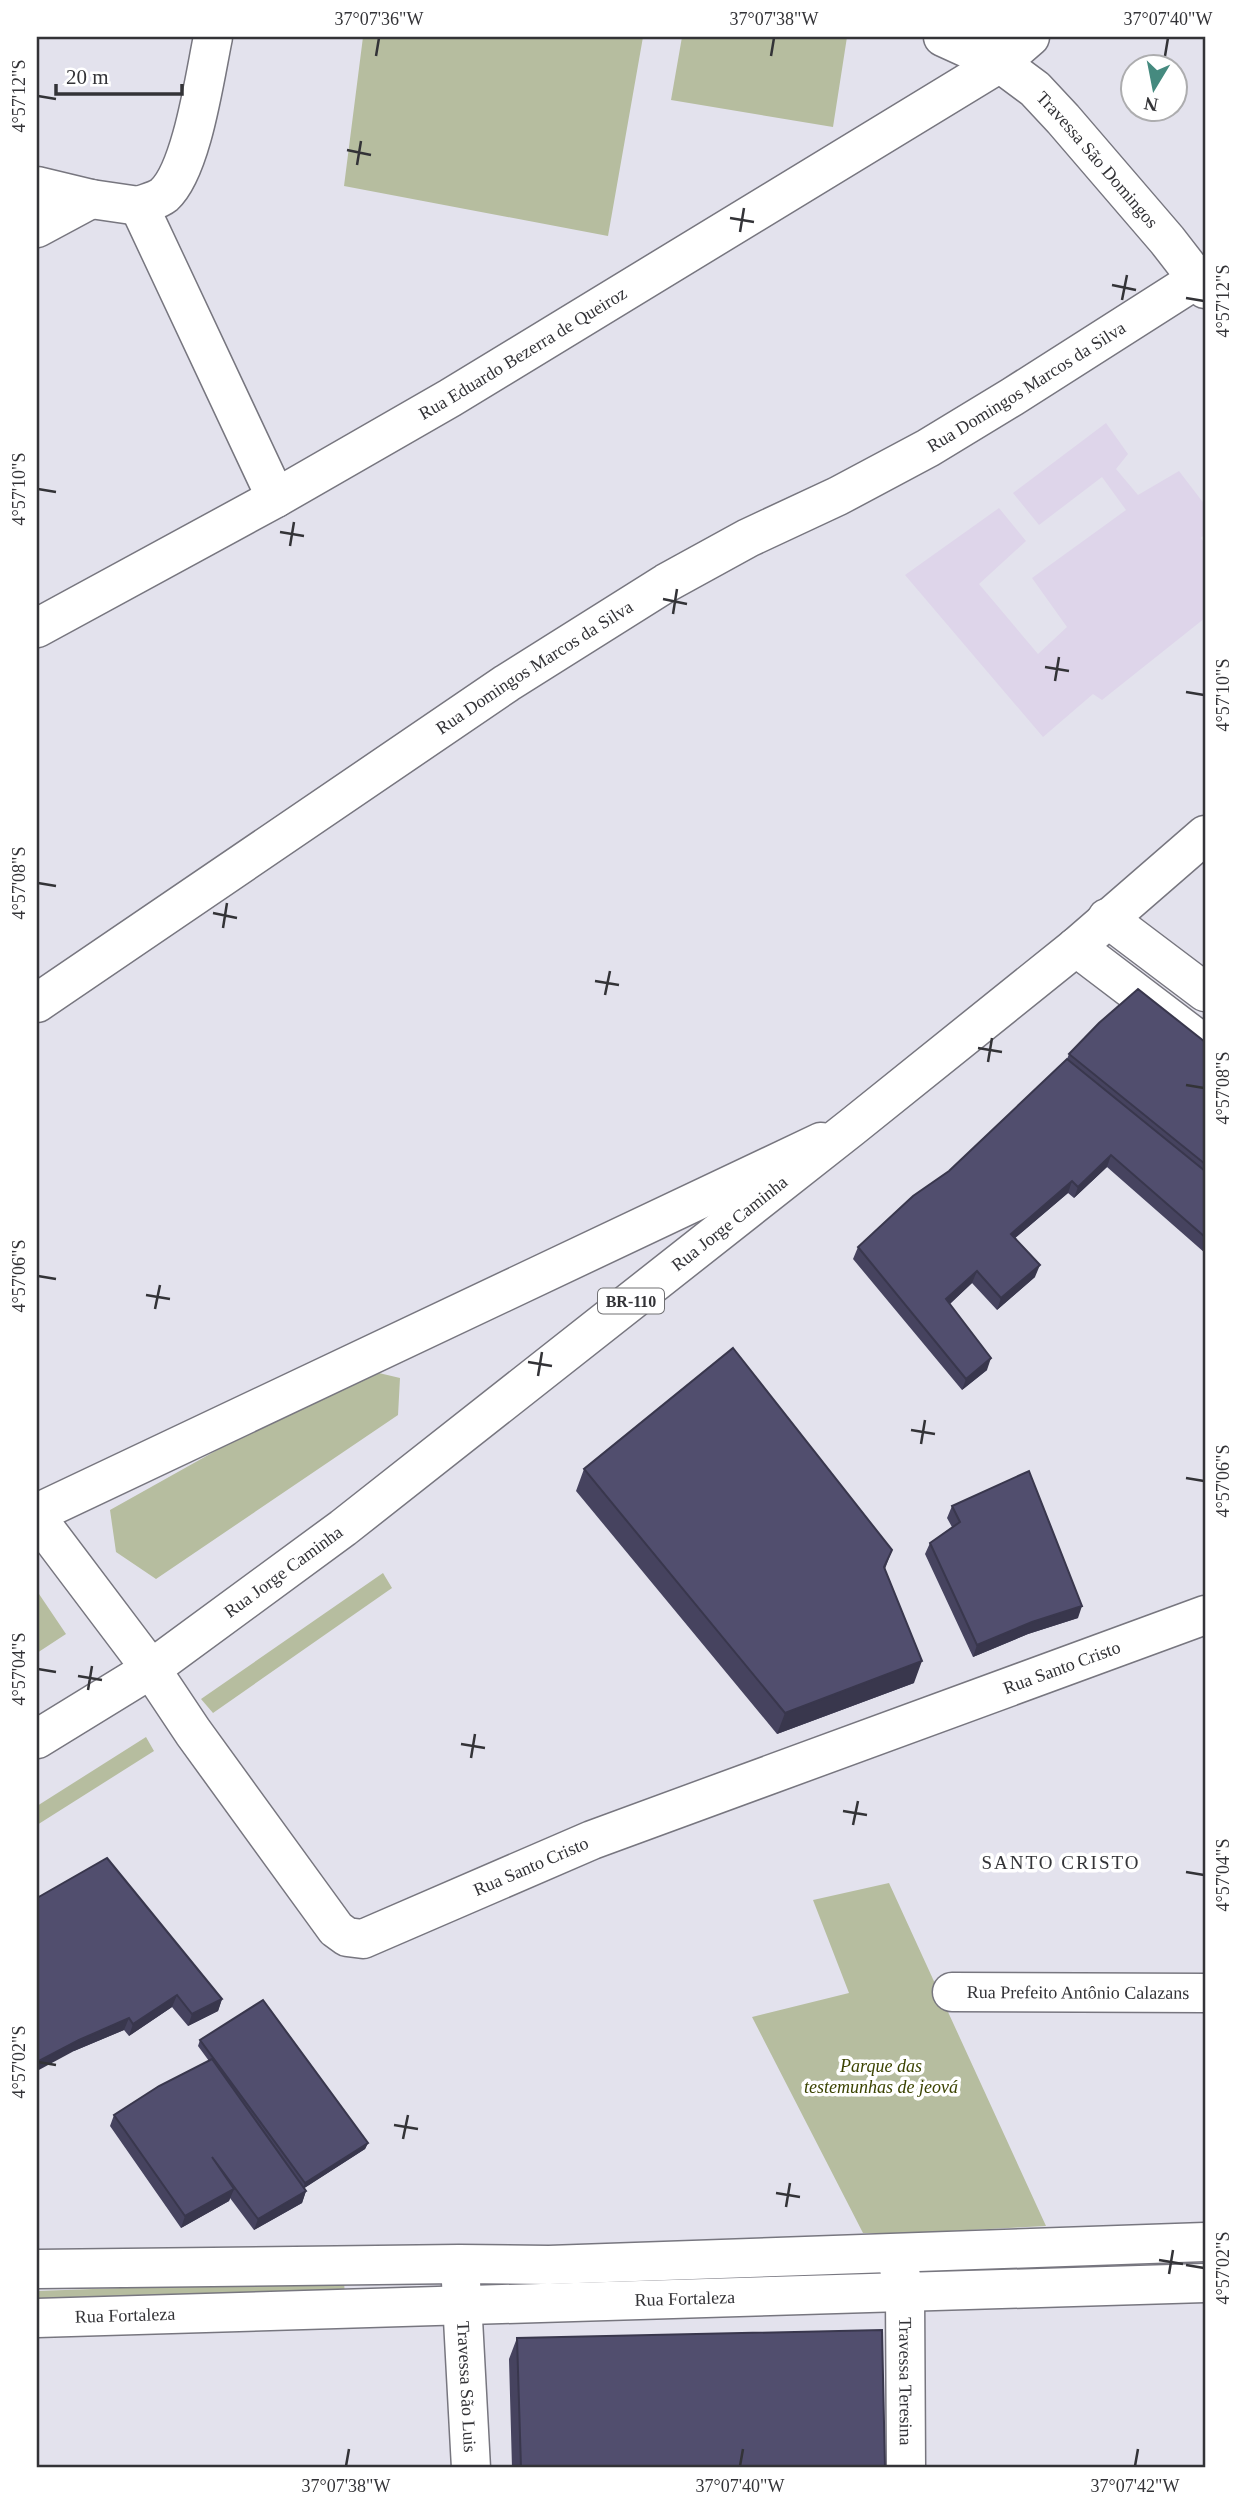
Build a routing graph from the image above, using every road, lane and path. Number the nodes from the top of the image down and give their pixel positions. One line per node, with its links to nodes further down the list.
1 (213, 37): 7 (street)
2 (943, 37): 4 (street, Travessa São Domingos)
3 (1030, 37): 4 (street, Rua Eduardo Bezerra de Queiroz)
4 (990, 50): 9 (street, Travessa São Domingos); 10 (street, Rua Eduardo Bezerra de Queiroz)
5 (37, 186): 6 (street)
6 (91, 199): 7 (street); 8 (street)
7 (139, 206): 10 (street)
8 (37, 228)
9 (1203, 281): 16 (street, Rua Domingos Marcos da Silva)
10 (276, 498): 11 (street, Rua Eduardo Bezerra de Queiroz)
11 (37, 628)
12 (1205, 835): 13 (street, Rua Jorge Caminha / BR-110)
13 (1107, 918): 14 (street, Rua Jorge Caminha / BR-110); 15 (street)
14 (1076, 947): 17 (street); 18 (street, Rua Jorge Caminha / BR-110)
15 (1205, 992)
16 (37, 1003)
17 (1205, 1045)
18 (852, 1127): 19 (street); 22 (street, Rua Jorge Caminha / BR-110)
19 (37, 1513)
20 (37, 1518): 22 (street, Rua Santo Cristo)
21 (1205, 1615): 22 (street, Rua Santo Cristo)
22 (151, 1669): 23 (street, Rua Jorge Caminha / BR-110)
23 (37, 1739)
24 (952, 1992): 25 (street, Rua Prefeito Antônio Calazans)
25 (1205, 1993)
26 (1205, 2242): 27 (street)
27 (896, 2252): 28 (street); 31 (street)
28 (459, 2264): 29 (street); 32 (street)
29 (37, 2269)
30 (1205, 2283): 31 (street, Rua Fortaleza)
31 (905, 2293): 32 (street, Rua Fortaleza); 35 (street, Travessa Teresina)
32 (464, 2306): 33 (street, Rua Fortaleza); 34 (street, Travessa São Luis)
33 (37, 2318)
34 (471, 2468)
35 (906, 2468)

